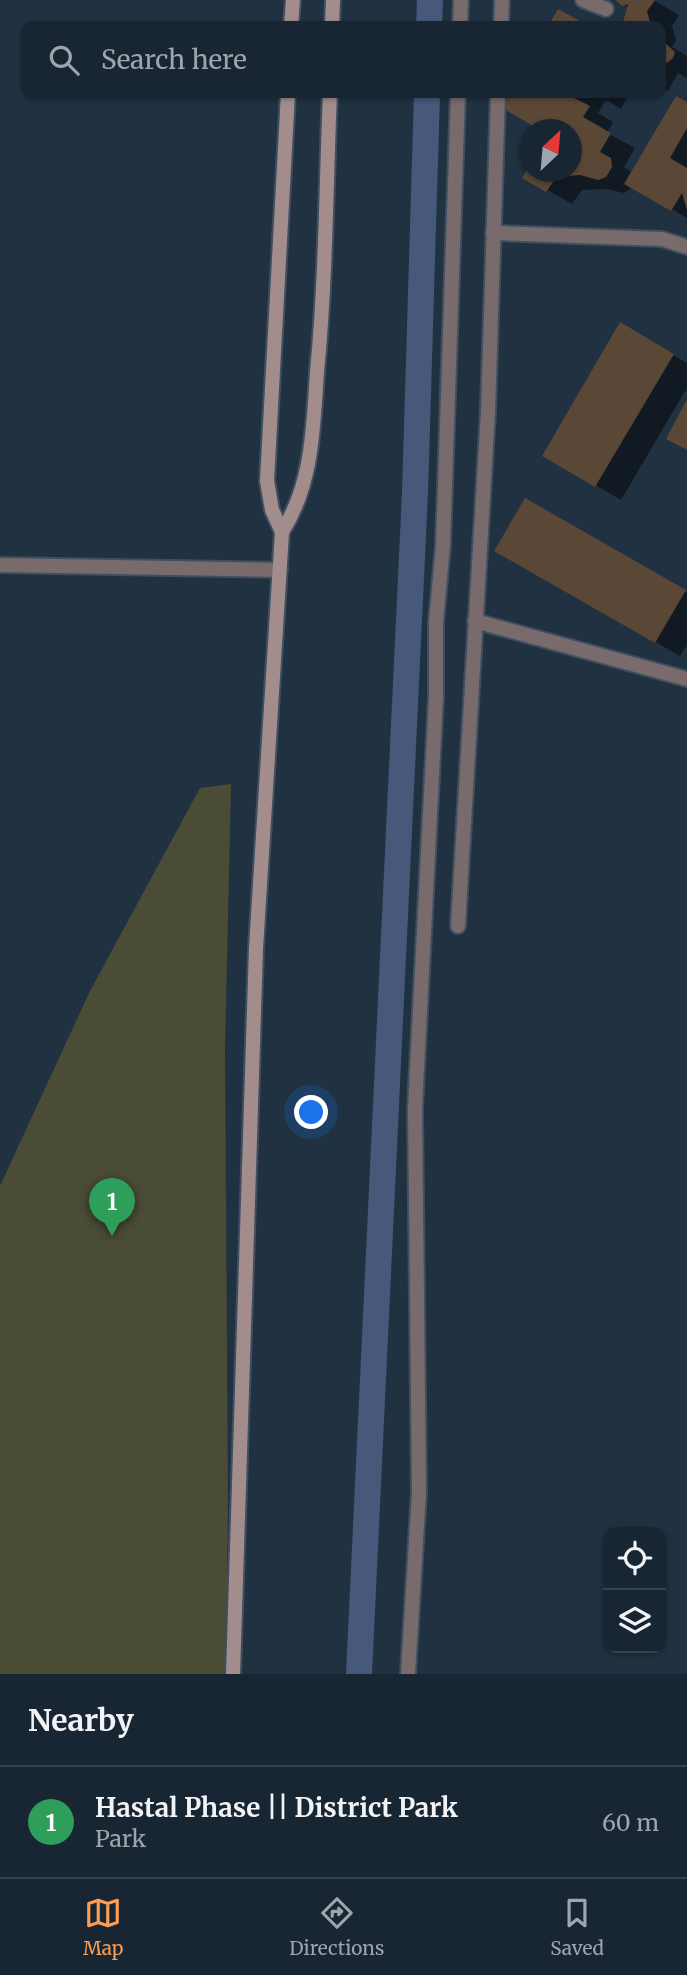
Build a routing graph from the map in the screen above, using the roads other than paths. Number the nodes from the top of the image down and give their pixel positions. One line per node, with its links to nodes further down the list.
1 (293, 0): 7 (street)
2 (333, 0): 8 (street)
3 (461, 0): 9 (street)
4 (502, 0): 10 (street)
5 (583, 0): 6 (street)
6 (606, 9)
7 (291, 21)
8 (332, 21)
9 (460, 21)
10 (501, 21)
11 (288, 98): 17 (street)
12 (330, 98): 17 (street)
13 (458, 98): 24 (street)
14 (498, 98): 15 (street)
15 (493, 233): 16 (street); 20 (street)
16 (687, 247)
17 (282, 533): 19 (street)
18 (0, 565): 19 (street)
19 (279, 570): 23 (street)
20 (475, 621): 21 (street); 22 (street)
21 (687, 679)
22 (458, 926)
23 (233, 1674)
24 (408, 1674)

